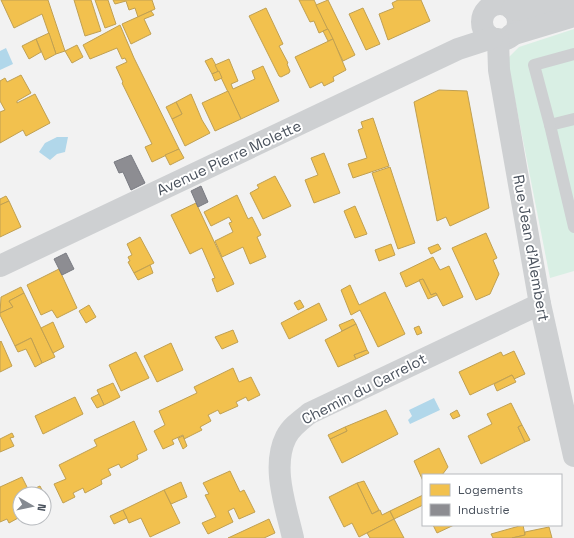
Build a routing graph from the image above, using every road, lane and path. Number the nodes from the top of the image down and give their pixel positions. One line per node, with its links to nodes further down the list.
1 (574, 7): 3 (street, Avenue Pierre Molette)
2 (574, 16): 3 (street, Avenue Pierre Molette)
3 (496, 18): 9 (street, Avenue Pierre Molette); 10 (street, Rue Jean d'Alembert)
4 (574, 54): 6 (lane)
5 (574, 118): 6 (lane)
6 (550, 125): 7 (lane)
7 (569, 182): 8 (lane)
8 (574, 227)
9 (0, 266)
10 (540, 304): 11 (street, Rue Jean d'Alembert); 12 (street, Chemin du Carrelot)
11 (574, 456)
12 (293, 538)

